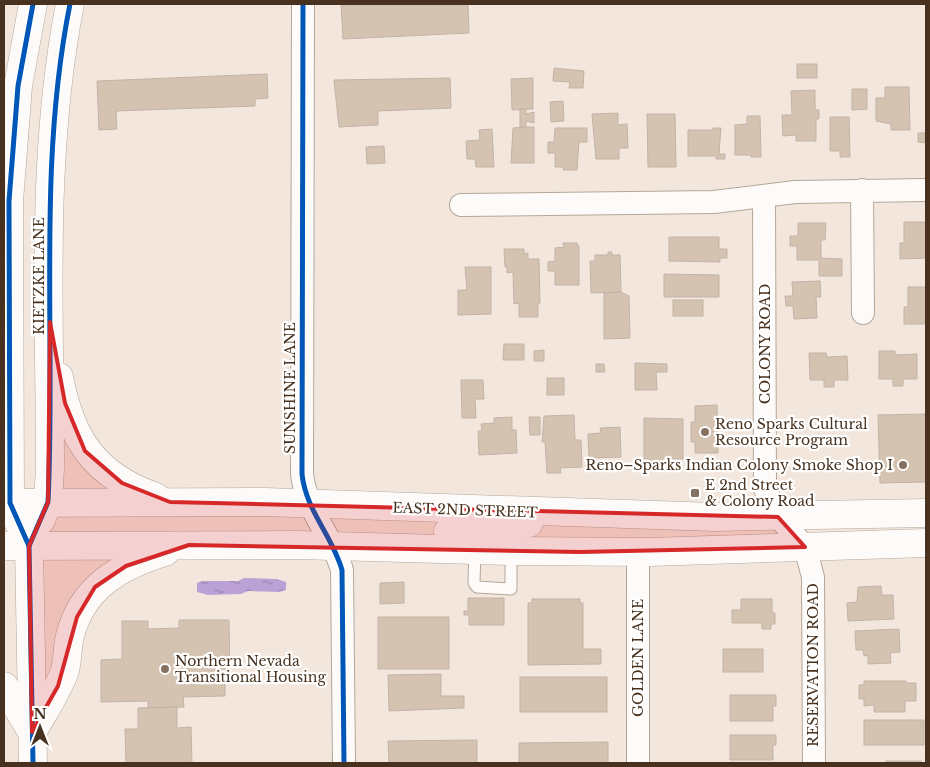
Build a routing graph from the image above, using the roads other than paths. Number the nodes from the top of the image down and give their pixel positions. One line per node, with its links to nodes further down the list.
1 (33, 4): 7 (main road, KIETZKE LANE)
2 (70, 4): 11 (main road, KIETZKE LANE)
3 (303, 4): 16 (street, SUNSHINE LANE)
4 (862, 190): 5 (street); 6 (street); 10 (street)
5 (926, 190)
6 (764, 197): 8 (street); 19 (street, COLONY ROAD)
7 (6, 201): 9 (main road, KIETZKE LANE)
8 (461, 205)
9 (9, 296): 12 (main road); 15 (main road, KIETZKE LANE)
10 (863, 313)
11 (50, 322): 13 (main road, KIETZKE LANE); 14 (main road)
12 (4, 332)
13 (48, 502): 14 (main road, EAST 2ND STREET); 15 (main road, EAST 2ND STREET); 22 (main road, KIETZKE LANE)
14 (170, 502): 16 (main road, EAST 2ND STREET)
15 (7, 503): 22 (main road, KIETZKE LANE)
16 (309, 504): 17 (main road, EAST 2ND STREET); 23 (street, SUNSHINE LANE)
17 (559, 513): 19 (main road, EAST 2ND STREET); 23 (main road)
18 (926, 513): 19 (main road, EAST 2ND STREET)
19 (778, 517): 24 (street)
20 (926, 544): 24 (main road)
21 (189, 545): 22 (main road); 23 (main road); 29 (main road)
22 (17, 546): 29 (main road, KIETZKE LANE)
23 (333, 546): 25 (main road); 31 (street, SUNSHINE LANE)
24 (805, 547): 27 (main road); 33 (street, RESERVATION ROAD)
25 (475, 550): 26 (main road); 26 (lane)
26 (511, 551): 27 (main road)
27 (638, 552): 32 (street, GOLDEN LANE)
28 (4, 686): 29 (main road)
29 (32, 732): 30 (main road, KIETZKE LANE)
30 (33, 763)
31 (344, 763)
32 (638, 763)
33 (814, 763)

